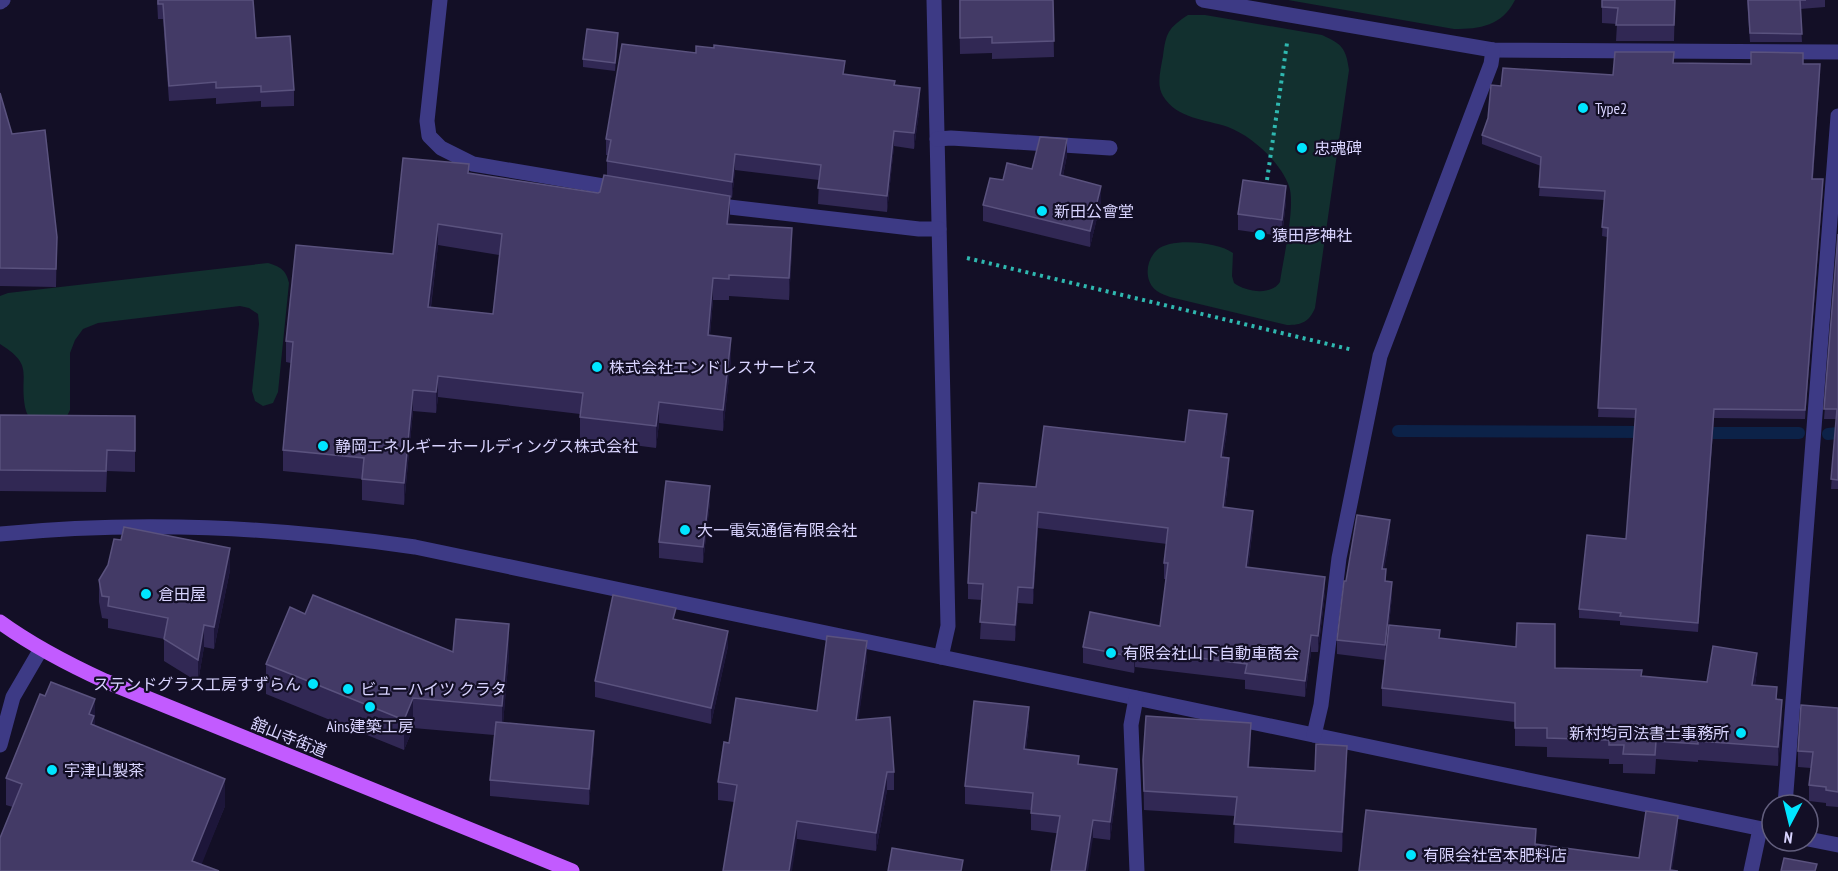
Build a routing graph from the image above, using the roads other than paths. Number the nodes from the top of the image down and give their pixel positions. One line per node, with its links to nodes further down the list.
1 (440, 0): 9 (street)
2 (934, 0): 7 (street)
3 (1203, 0): 4 (street)
4 (1493, 50): 5 (street); 17 (street)
5 (1838, 52)
6 (1838, 116): 19 (street)
7 (937, 139): 8 (street); 11 (street)
8 (1110, 148)
9 (638, 192)
10 (697, 202): 11 (street)
11 (939, 229): 15 (street)
12 (0, 534): 15 (street)
13 (0, 622): 14 (main road, 舘山寺街道)
14 (41, 650): 18 (street); 24 (main road, 舘山寺街道)
15 (941, 657): 16 (street)
16 (1137, 698): 17 (street); 25 (street)
17 (1314, 735): 20 (street)
18 (0, 745)
19 (1786, 793)
20 (1760, 829)
21 (1820, 841): 22 (street)
22 (1838, 844)
23 (1760, 846): 26 (street)
24 (572, 871)
25 (1137, 871)
26 (1751, 871)

